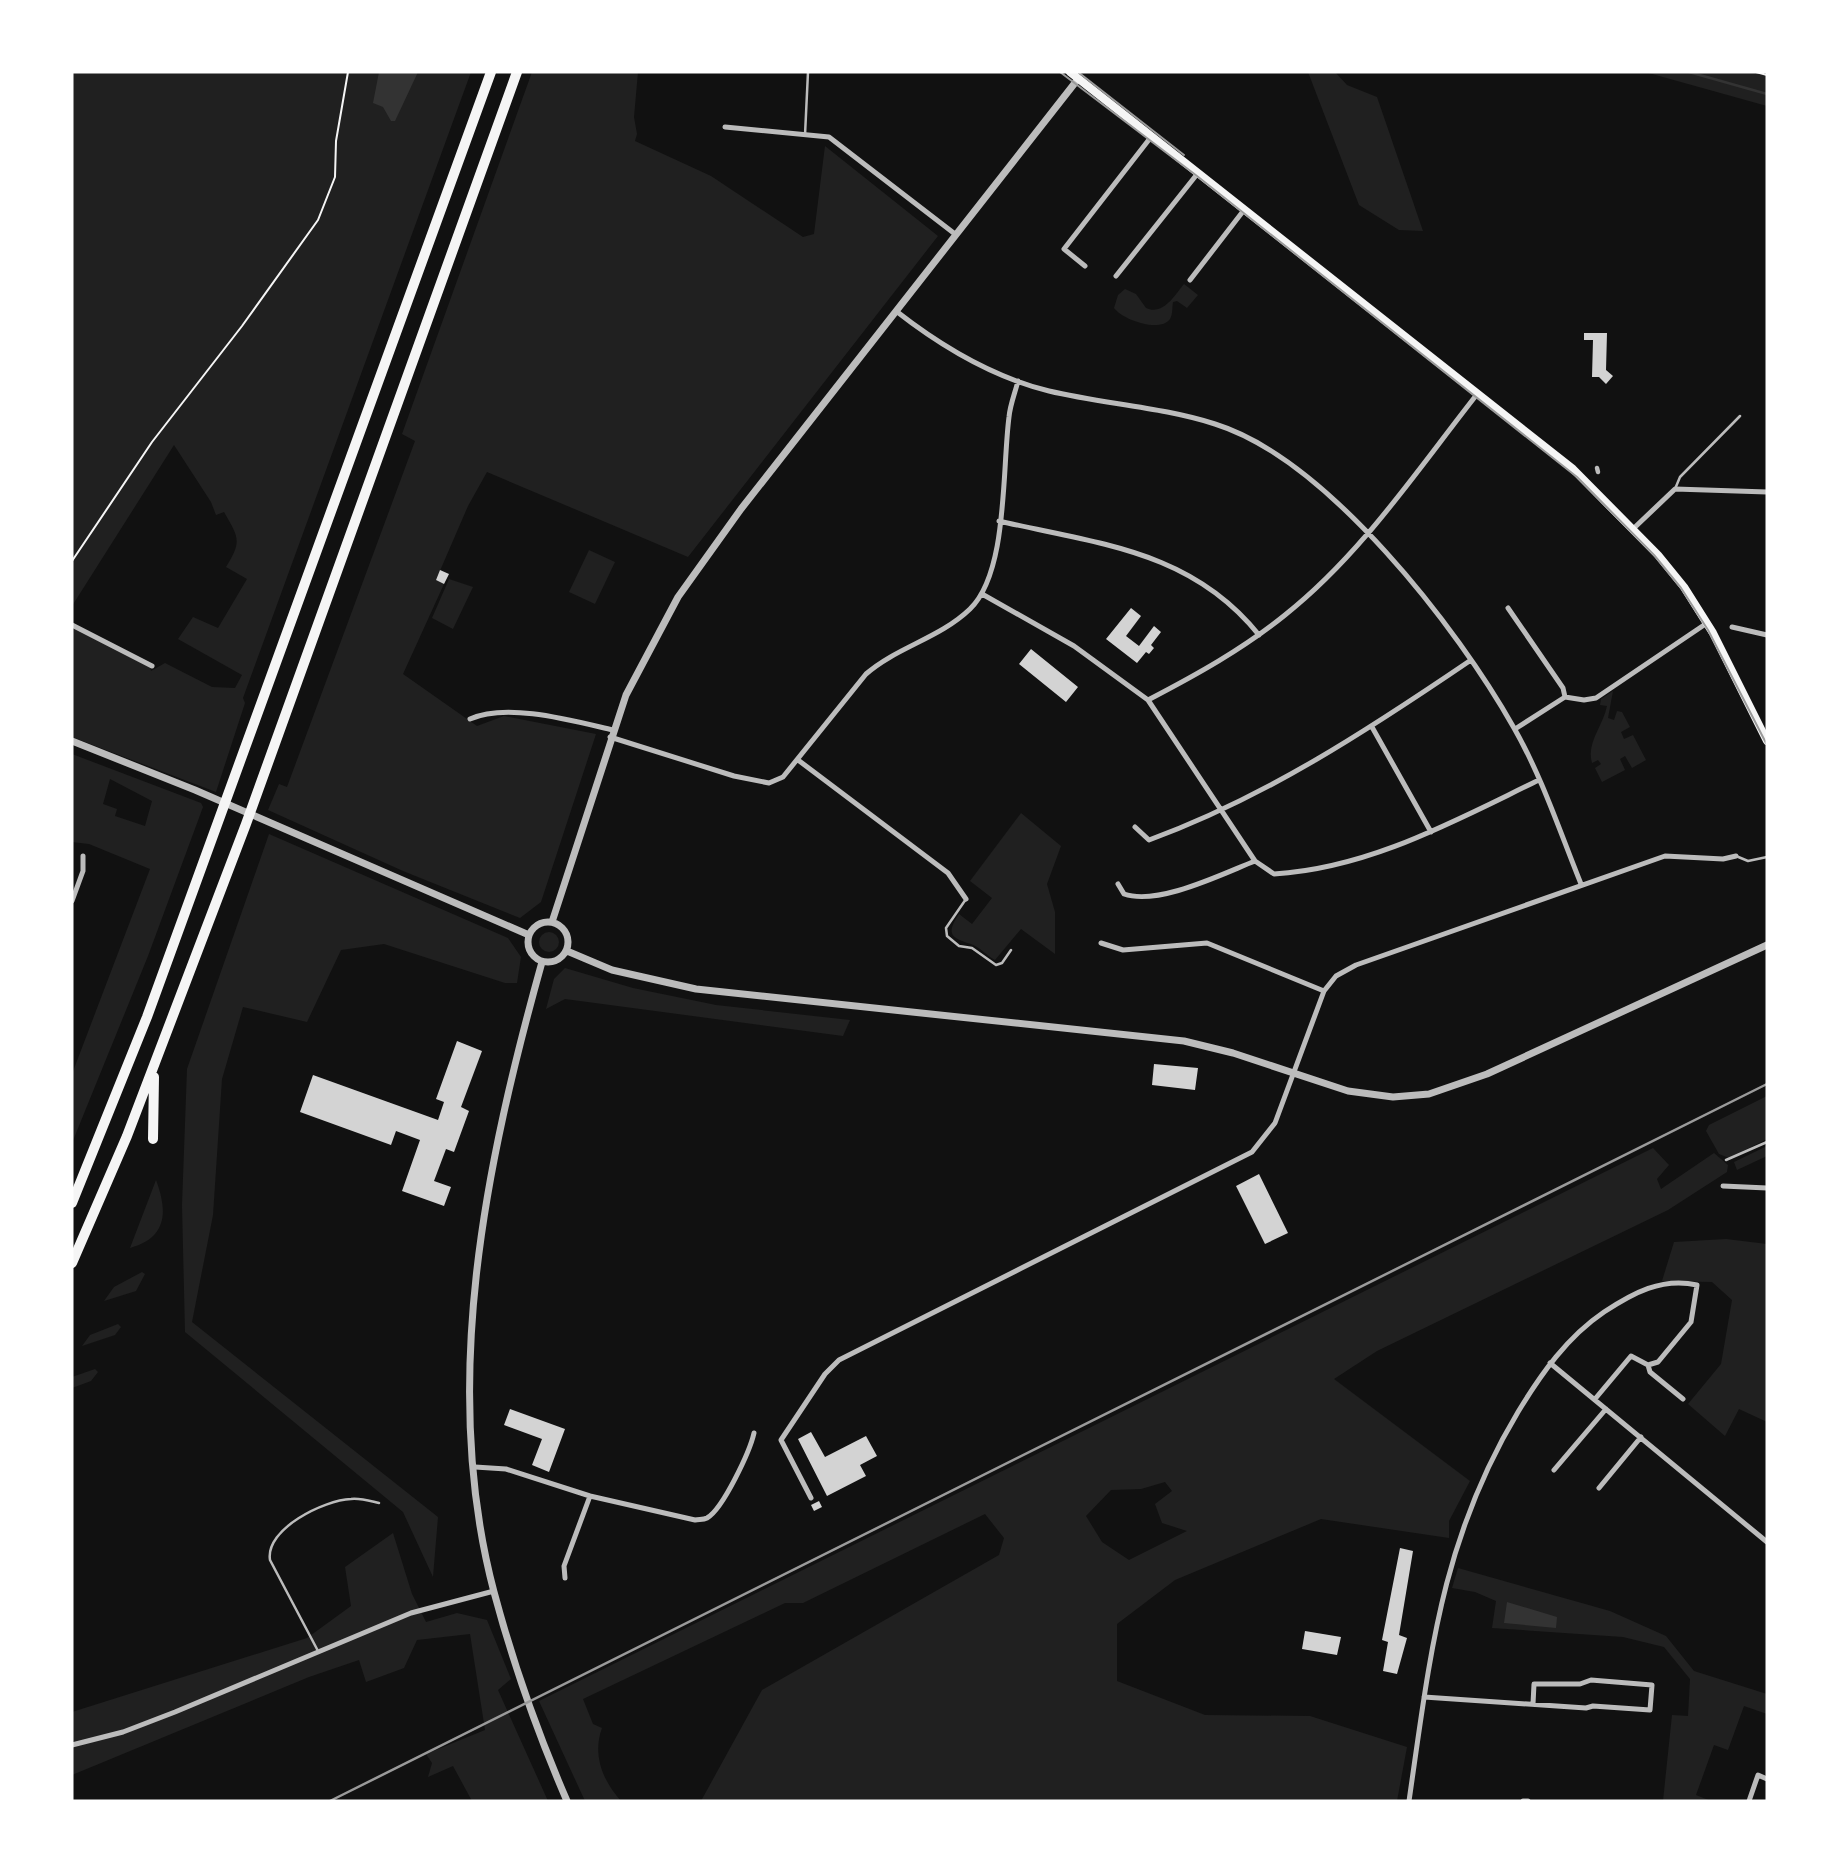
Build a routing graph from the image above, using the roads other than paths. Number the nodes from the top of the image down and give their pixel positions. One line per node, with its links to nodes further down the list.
1 (491, 72): 69 (highway)
2 (517, 72): 62 (highway)
3 (808, 72): 7 (lane)
4 (1070, 72): 5 (main road)
5 (1078, 79): 8 (main road); 11 (street)
6 (726, 127): 7 (street)
7 (804, 135): 11 (street)
8 (1151, 136): 9 (main road); 12 (street)
9 (1198, 173): 10 (main road); 13 (street)
10 (1244, 210): 14 (street); 17 (main road)
11 (955, 234): 15 (street)
12 (1085, 265)
13 (1116, 276)
14 (1190, 280)
15 (895, 311): 16 (street); 38 (street)
16 (1018, 381): 21 (street); 23 (street)
17 (1478, 393): 22 (main road); 23 (street)
18 (1740, 416): 19 (lane)
19 (1675, 489): 20 (street); 22 (street)
20 (1767, 492)
21 (999, 521): 24 (street); 29 (street)
22 (1633, 529): 26 (main road)
23 (1366, 533): 29 (street); 31 (street)
24 (982, 594): 34 (street); 41 (street)
25 (1508, 608): 33 (street)
26 (1707, 623): 33 (street); 39 (main road)
27 (72, 625): 32 (street)
28 (1732, 626): 30 (street)
29 (1259, 635): 34 (street)
30 (1767, 635)
31 (1471, 660): 36 (street); 37 (street)
32 (152, 666)
33 (1564, 697): 37 (street)
34 (1148, 700): 43 (street)
35 (470, 719): 38 (street)
36 (1372, 727): 43 (street); 45 (street)
37 (1515, 729): 42 (street)
38 (611, 733): 41 (street); 54 (street)
39 (1767, 740)
40 (72, 741): 55 (street)
41 (797, 760): 52 (street)
42 (1539, 780): 45 (street); 51 (street)
43 (1223, 810): 44 (street); 49 (street)
44 (1135, 827)
45 (1431, 832): 49 (street)
46 (83, 856): 53 (street)
47 (1736, 856): 48 (lane); 51 (street)
48 (1767, 857)
49 (1255, 861): 50 (street)
50 (1118, 884)
51 (1581, 884): 61 (street)
52 (966, 899): 58 (lane)
53 (72, 901)
54 (552, 922): 55 (street); 59 (street)
55 (529, 935): 60 (street)
56 (1101, 943): 61 (street)
57 (1767, 945): 63 (street)
58 (1011, 950)
59 (566, 951): 60 (street); 63 (street)
60 (542, 962): 78 (street)
61 (1324, 992): 63 (street)
62 (154, 1069): 64 (highway); 70 (highway)
63 (1293, 1073): 82 (street)
64 (153, 1139)
65 (1767, 1142): 66 (lane)
66 (1726, 1160)
67 (1723, 1186): 68 (street)
68 (1767, 1188)
69 (72, 1203)
70 (72, 1264)
71 (1550, 1363): 72 (street); 73 (street); 88 (street)
72 (1648, 1365): 73 (street); 74 (street)
73 (1595, 1399): 75 (street)
74 (1683, 1399)
75 (1606, 1409): 77 (street); 79 (street)
76 (754, 1433): 81 (street)
77 (1641, 1437): 80 (street); 84 (street)
78 (475, 1466): 81 (street); 86 (street)
79 (1554, 1470)
80 (1599, 1488)
81 (590, 1496): 85 (street)
82 (811, 1498)
83 (379, 1503): 87 (lane)
84 (1767, 1542)
85 (565, 1578)
86 (494, 1591): 87 (street); 92 (street)
87 (318, 1651): 90 (street)
88 (1424, 1697): 89 (street); 93 (street)
89 (1533, 1704): 89 (street)
90 (72, 1745)
91 (1767, 1779): 96 (street)
92 (567, 1801)
93 (1409, 1801)
94 (1523, 1801): 95 (street)
95 (1528, 1801)
96 (1749, 1801)

